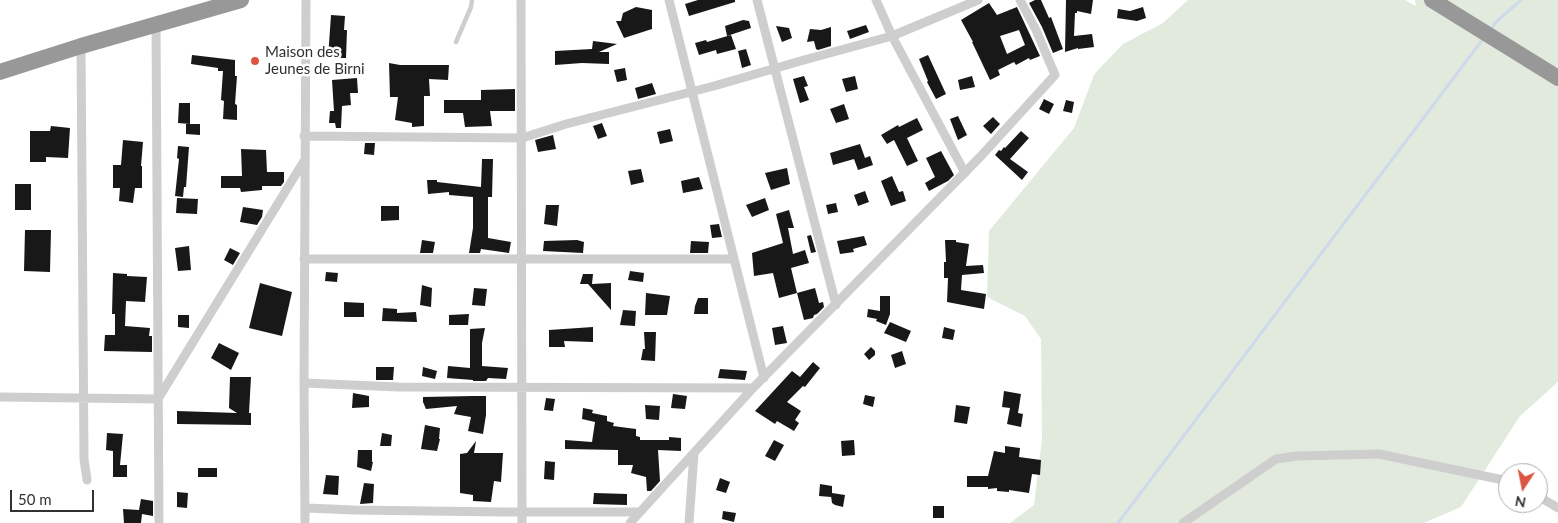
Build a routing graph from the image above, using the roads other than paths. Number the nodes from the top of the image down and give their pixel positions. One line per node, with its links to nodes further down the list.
1 (241, 0): 11 (highway)
2 (306, 0): 19 (street)
3 (472, 0): 13 (lane)
4 (521, 0): 20 (street)
5 (669, 0): 18 (street)
6 (757, 0): 15 (street)
7 (876, 0): 12 (street)
8 (978, 0): 12 (street)
9 (1020, 0): 22 (street)
10 (1432, 0): 17 (highway)
11 (156, 24): 14 (highway); 33 (street)
12 (892, 36): 15 (street); 22 (street)
13 (456, 42)
14 (81, 46): 16 (highway); 32 (street)
15 (774, 68): 18 (street); 26 (street)
16 (0, 72)
17 (1558, 78)
18 (691, 92): 20 (street); 25 (street)
19 (304, 136): 20 (street); 21 (street)
20 (522, 138): 24 (street)
21 (304, 160): 23 (street); 33 (street)
22 (965, 173): 26 (street)
23 (304, 259): 24 (street); 28 (street)
24 (521, 259): 25 (street); 29 (street)
25 (733, 259): 27 (street)
26 (836, 305): 27 (street)
27 (764, 378): 30 (street)
28 (304, 383): 29 (street); 37 (street)
29 (521, 388): 30 (street); 38 (street)
30 (753, 388): 34 (street)
31 (0, 397): 32 (street)
32 (84, 398): 33 (street); 36 (street)
33 (158, 399): 40 (street)
34 (694, 453): 39 (street); 44 (street)
35 (1498, 479): 45 (street)
36 (86, 480)
37 (306, 508): 38 (street); 41 (street)
38 (522, 512): 39 (street); 42 (street)
39 (640, 512): 43 (street)
40 (159, 523)
41 (305, 523)
42 (522, 523)
43 (630, 523)
44 (689, 523)
45 (1183, 523)

